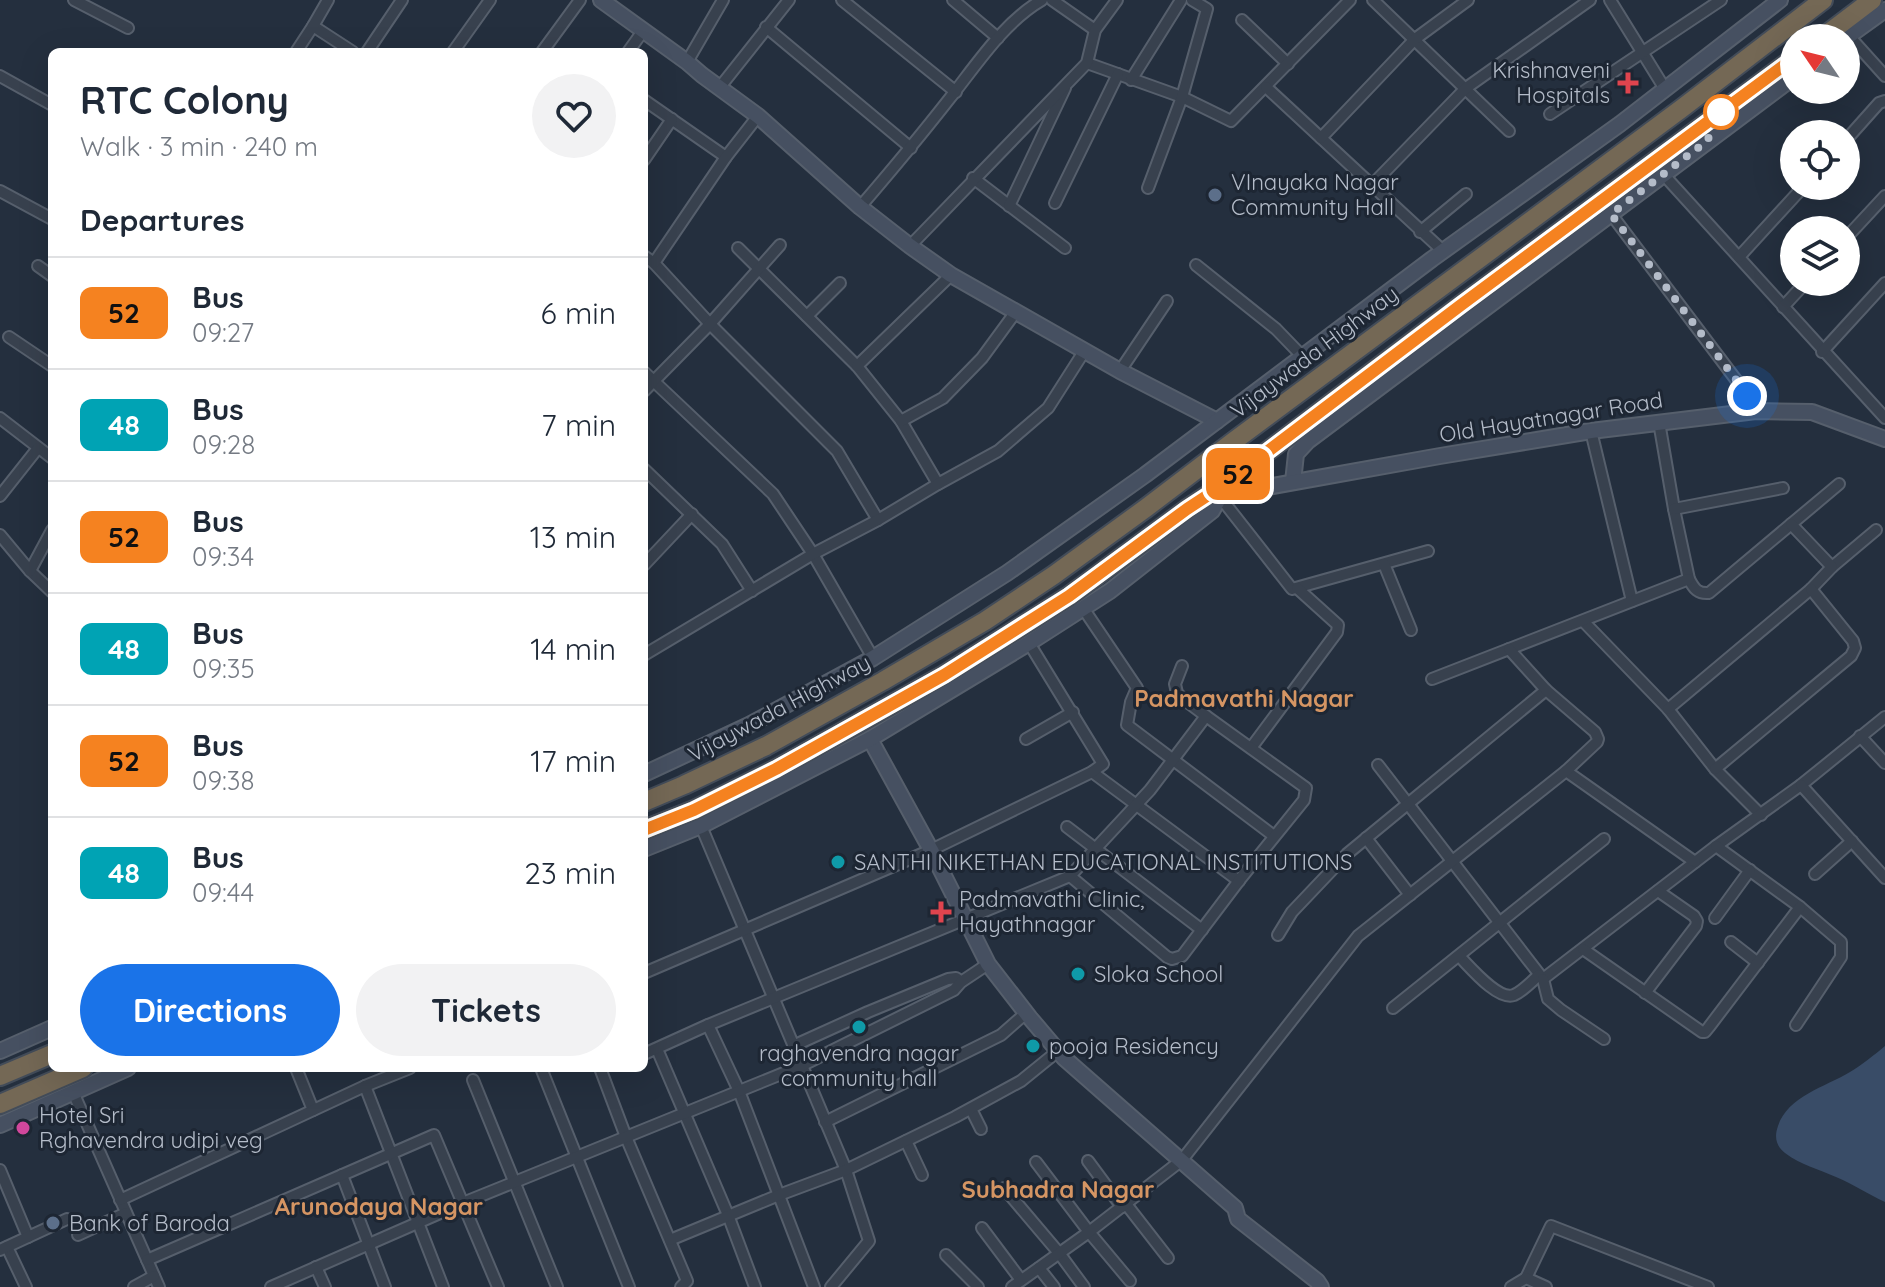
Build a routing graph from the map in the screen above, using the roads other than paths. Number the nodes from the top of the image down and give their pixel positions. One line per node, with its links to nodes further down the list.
1 (74, 0): 30 (street)
2 (328, 0): 28 (street)
3 (402, 0): 38 (street)
4 (490, 0): 39 (street)
5 (580, 0): 40 (street)
6 (601, 0): 33 (street)
7 (723, 0): 44 (street)
8 (789, 0): 29 (street)
9 (842, 0): 58 (street)
10 (953, 0): 34 (street)
11 (1052, 0): 32 (street)
12 (1117, 0): 32 (street)
13 (1181, 0): 52 (street)
14 (1192, 0): 59 (street)
15 (1350, 0): 46 (street)
16 (1373, 0): 35 (street)
17 (1468, 0): 35 (street)
18 (1590, 0): 56 (street)
19 (1610, 0): 43 (street)
20 (1721, 0): 43 (street)
21 (1780, 0): 57 (street)
22 (1823, 0): 181 (highway, Vijaywada Highway)
23 (1872, 0): 27 (highway)
24 (1034, 2): 34 (street)
25 (1885, 10): 31 (street)
26 (1242, 20): 46 (street)
27 (1840, 24)
28 (313, 26): 36 (street); 37 (street)
29 (766, 27): 53 (street); 69 (street)
30 (128, 28)
31 (1860, 28)
32 (1095, 30): 45 (street)
33 (643, 31): 41 (street); 44 (street)
34 (998, 38): 58 (street)
35 (1415, 39): 56 (street); 68 (street)
36 (299, 48)
37 (347, 48)
38 (370, 48)
39 (456, 48)
40 (545, 48)
41 (631, 48)
42 (1860, 50): 50 (street)
43 (1643, 53): 57 (street); 63 (street)
44 (687, 62): 53 (street)
45 (1087, 63): 48 (street); 51 (street)
46 (1288, 64): 54 (street)
47 (1780, 69): 102 (highway)
48 (1118, 74): 52 (street); 80 (street)
49 (0, 76): 61 (street)
50 (1885, 76)
51 (1069, 80): 73 (street); 81 (street)
52 (1131, 80): 59 (street)
53 (720, 87): 64 (street)
54 (1266, 87): 59 (street); 68 (street)
55 (1780, 87): 72 (street)
56 (1466, 88): 67 (street); 74 (street)
57 (1665, 89): 91 (street)
58 (956, 92): 69 (street)
59 (1182, 97): 75 (street)
60 (1885, 101): 66 (street)
61 (48, 103)
62 (648, 103): 65 (street)
63 (1550, 114)
64 (758, 116): 71 (street); 82 (street)
65 (672, 119): 70 (street); 71 (street)
66 (1860, 124)
67 (1509, 131)
68 (1321, 138): 74 (street)
69 (911, 148): 82 (street)
70 (648, 154)
71 (726, 157): 94 (street)
72 (1663, 174): 83 (street); 92 (street)
73 (973, 178): 81 (street); 88 (street)
74 (1372, 185): 86 (street)
75 (1148, 188)
76 (1466, 194): 86 (street)
77 (2, 195): 84 (street)
78 (1885, 196): 85 (street)
79 (1791, 200): 92 (street)
80 (1055, 203)
81 (1009, 206): 90 (street)
82 (860, 207): 88 (street)
83 (1611, 214): 102 (street); 119 (street)
84 (48, 217)
85 (1860, 223)
86 (1420, 232): 91 (street)
87 (780, 245): 97 (street)
88 (910, 246): 99 (street)
89 (738, 248): 97 (street)
90 (1065, 248)
91 (1443, 251): 112 (street)
92 (1739, 257): 105 (street)
93 (648, 259): 94 (street)
94 (654, 263): 108 (street)
95 (1196, 265): 112 (street)
96 (38, 266): 98 (street)
97 (757, 268): 107 (street); 108 (street)
98 (48, 273)
99 (951, 275): 106 (street); 114 (street)
100 (840, 283): 107 (street)
101 (1885, 283): 111 (street)
102 (1504, 284): 130 (street); 134 (highway)
103 (1793, 296): 105 (street)
104 (1167, 301): 115 (street)
105 (1783, 307): 111 (street)
106 (1015, 313): 110 (street); 122 (street)
107 (807, 316): 114 (street)
108 (710, 324): 117 (street); 138 (street)
109 (9, 337): 113 (street)
110 (1085, 350): 115 (street); 131 (street)
111 (1822, 352): 121 (street)
112 (1303, 357): 123 (street)
113 (48, 363)
114 (857, 366): 122 (street)
115 (1120, 371): 123 (street)
116 (648, 376): 117 (street)
117 (653, 382): 118 (street); 144 (street)
118 (648, 387)
119 (1756, 411): 124 (street, Old Hayatnagar Road); 126 (street, Old Hayatnagar Road)
120 (0, 418): 127 (street)
121 (1885, 418)
122 (901, 421): 131 (street)
123 (1217, 421): 161 (street)
124 (1659, 422): 125 (street, Old Hayatnagar Road); 136 (street)
125 (1591, 431): 130 (street, Old Hayatnagar Road); 154 (street)
126 (1885, 439)
127 (38, 448): 128 (street); 135 (street)
128 (48, 455)
129 (648, 473): 137 (street)
130 (1293, 482): 134 (street, Old Hayatnagar Road)
131 (938, 484): 138 (street)
132 (1839, 484): 139 (street)
133 (1783, 488): 136 (street)
134 (1221, 491): 151 (street); 155 (street); 187 (highway)
135 (0, 496)
136 (1674, 509): 149 (street)
137 (692, 514): 145 (street); 153 (street)
138 (878, 520): 144 (street)
139 (1791, 524): 147 (street); 149 (street)
140 (1876, 530): 147 (street)
141 (0, 535): 148 (street)
142 (48, 537): 148 (street)
143 (1428, 551): 146 (street)
144 (813, 554): 153 (street); 161 (street)
145 (648, 559)
146 (1384, 564): 151 (street); 157 (street)
147 (1832, 567): 152 (street)
148 (30, 571): 150 (street)
149 (1689, 579): 154 (street)
150 (48, 588)
151 (1297, 588): 172 (street)
152 (1811, 589): 165 (street); 176 (street)
153 (752, 591): 160 (street)
154 (1632, 601): 156 (street)
155 (1083, 608): 158 (street); 173 (street)
156 (1584, 622): 159 (street); 165 (street)
157 (1411, 630)
158 (1029, 643): 166 (street); 170 (street)
159 (1509, 649): 163 (street); 164 (street)
160 (648, 653)
161 (873, 658): 178 (street)
162 (1182, 666): 167 (street)
163 (1432, 679)
164 (1546, 690): 177 (street); 182 (street)
165 (1668, 709): 176 (street)
166 (1073, 712): 171 (street); 179 (street)
167 (1206, 716): 172 (street); 173 (street)
168 (1885, 717): 169 (street)
169 (1860, 736): 174 (street); 180 (street)
170 (870, 739): 185 (street); 195 (street)
171 (1026, 739)
172 (1251, 748): 188 (street)
173 (1172, 760): 183 (street); 188 (street)
174 (1885, 763)
175 (1378, 765): 182 (street)
176 (1715, 769): 184 (street)
177 (1566, 771): 196 (street); 197 (street)
178 (648, 772)
179 (1092, 772): 183 (street); 195 (street)
180 (1801, 785): 184 (street); 191 (street)
181 (648, 800)
182 (1407, 804): 189 (street); 196 (street)
183 (1136, 805): 194 (street); 202 (street)
184 (1761, 815): 192 (street)
185 (701, 826): 193 (street); 209 (street)
186 (1067, 827): 194 (street)
187 (648, 828)
188 (1274, 836): 202 (street)
189 (1366, 838): 204 (street); 211 (street)
190 (1604, 839): 208 (street)
191 (1852, 841): 199 (street); 201 (street)
192 (1716, 846): 197 (street); 198 (street)
193 (648, 847)
194 (1096, 848): 200 (street); 210 (street)
195 (931, 850): 207 (street); 209 (street)
196 (1452, 862): 204 (street); 208 (street)
197 (1695, 862): 203 (street)
198 (1750, 870): 205 (street); 206 (street)
199 (1815, 874)
200 (1070, 876): 207 (street); 210 (street)
201 (1885, 878)
202 (1239, 881): 210 (street)
203 (1658, 891): 213 (street); 220 (street)
204 (1410, 895): 257 (street)
205 (1800, 907): 215 (street); 225 (street)
206 (1715, 918)
207 (965, 919): 216 (street); 221 (street)
208 (1500, 924): 214 (street); 218 (street)
209 (746, 930): 217 (street); 221 (street)
210 (1202, 930)
211 (1278, 935)
212 (1731, 942): 215 (street)
213 (1583, 949): 218 (street); 220 (street)
214 (1459, 956): 218 (street); 222 (street)
215 (1758, 963): 220 (street)
216 (988, 964): 219 (street); 223 (street)
217 (648, 971)
218 (1541, 977): 227 (street)
219 (961, 982): 228 (street); 234 (street)
220 (1645, 993)
221 (772, 999): 224 (street); 228 (street)
222 (1393, 1008)
223 (1026, 1013): 231 (street); 250 (street)
224 (708, 1025): 229 (street); 244 (street)
225 (1796, 1025)
226 (48, 1030): 230 (street)
227 (1604, 1039)
228 (793, 1046): 234 (street)
229 (657, 1049): 232 (street); 249 (street)
230 (0, 1051)
231 (1058, 1051): 247 (street); 257 (street)
232 (648, 1052)
233 (48, 1056): 241 (highway)
234 (801, 1066): 244 (street); 250 (street)
235 (74, 1072): 246 (highway)
236 (119, 1072): 245 (street)
237 (298, 1072): 248 (street)
238 (400, 1072): 243 (street)
239 (543, 1072): 256 (street)
240 (605, 1072): 253 (street)
241 (0, 1076)
242 (473, 1080): 264 (street)
243 (365, 1086): 248 (street); 255 (street)
244 (739, 1091): 249 (street); 266 (street)
245 (73, 1092): 251 (street); 267 (street)
246 (0, 1104)
247 (971, 1109): 252 (street); 254 (street)
248 (313, 1110): 267 (street)
249 (684, 1113): 253 (street); 271 (street)
250 (825, 1122): 261 (street)
251 (0, 1125)
252 (981, 1129)
253 (626, 1137): 256 (street); 278 (street)
254 (906, 1141): 261 (street); 263 (street)
255 (391, 1155): 262 (street); 268 (street); 273 (street)
256 (576, 1158): 264 (street); 299 (street)
257 (1182, 1160): 269 (street); 307 (street)
258 (1088, 1161): 269 (street)
259 (1036, 1162): 275 (street)
260 (0, 1170): 277 (street)
261 (846, 1170): 266 (street); 303 (street)
262 (342, 1175): 279 (street); 284 (street)
263 (922, 1175)
264 (515, 1182): 268 (street); 298 (street)
265 (1004, 1188): 281 (street)
266 (779, 1195): 271 (street); 302 (street)
267 (120, 1200): 270 (street)
268 (463, 1203): 273 (street); 297 (street)
269 (1124, 1205): 275 (street); 283 (street)
270 (126, 1213): 276 (street); 284 (street)
271 (728, 1215): 278 (street); 301 (street)
272 (67, 1219): 277 (street)
273 (418, 1223): 279 (street); 296 (street)
274 (982, 1228): 290 (street)
275 (1089, 1232): 281 (street); 288 (street)
276 (78, 1235)
277 (28, 1237): 280 (street)
278 (670, 1240): 300 (street)
279 (368, 1245): 285 (street); 295 (street)
280 (4, 1248): 291 (street)
281 (1059, 1253): 286 (street); 306 (street)
282 (946, 1255): 304 (street)
283 (1168, 1258)
284 (147, 1260): 289 (street)
285 (316, 1267): 293 (street); 294 (street)
286 (1039, 1268): 290 (street); 305 (street)
287 (1526, 1278): 308 (street); 309 (street); 310 (street)
288 (1130, 1281)
289 (156, 1282): 292 (street)
290 (1016, 1284)
291 (26, 1287)
292 (134, 1287)
293 (271, 1287)
294 (325, 1287)
295 (385, 1287)
296 (443, 1287)
297 (498, 1287)
298 (557, 1287)
299 (629, 1287)
300 (681, 1287)
301 (755, 1287)
302 (814, 1287)
303 (831, 1287)
304 (978, 1287)
305 (1054, 1287)
306 (1084, 1287)
307 (1321, 1287)
308 (1511, 1287)
309 (1546, 1287)
310 (1708, 1287)

